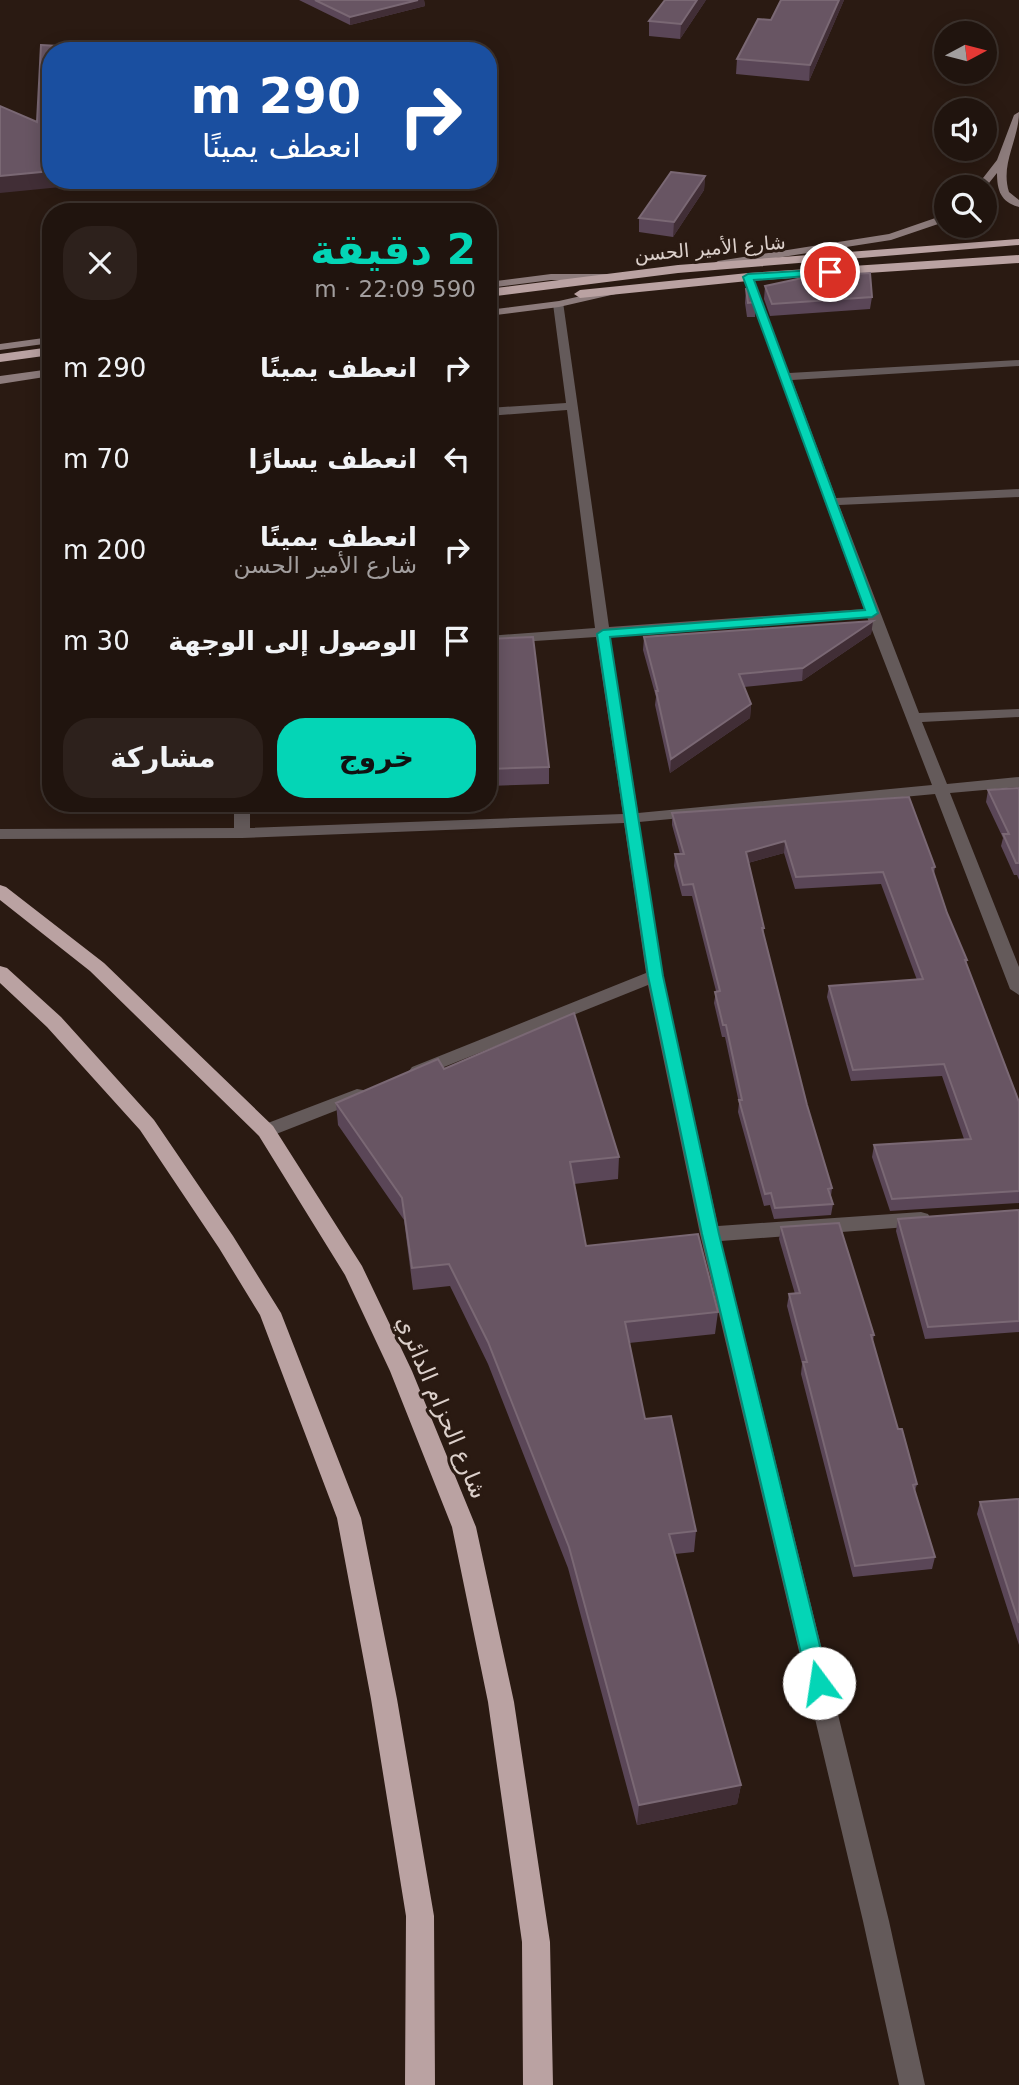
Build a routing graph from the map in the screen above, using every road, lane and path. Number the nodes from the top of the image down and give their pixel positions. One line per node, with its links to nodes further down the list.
1 (1019, 115): 2 (main road)
2 (1002, 160): 3 (main road); 4 (main road)
3 (990, 175)
4 (1019, 204)
5 (934, 222): 8 (main road)
6 (1019, 242): 8 (highway, شارع الأمير الحسن)
7 (1019, 259): 10 (highway, شارع الأمير الحسن)
8 (678, 270): 9 (highway, شارع الأمير الحسن)
9 (609, 276): 11 (main road); 13 (highway, شارع الأمير الحسن)
10 (748, 277): 12 (highway, شارع الأمير الحسن); 25 (street)
11 (497, 284)
12 (624, 288): 14 (main road); 15 (highway, شارع الأمير الحسن)
13 (497, 292)
14 (559, 304): 16 (main road); 27 (street)
15 (497, 305)
16 (497, 312)
17 (42, 341): 18 (main road)
18 (0, 347)
19 (42, 352): 20 (highway)
20 (0, 358)
21 (1019, 362): 25 (street)
22 (42, 365): 23 (highway)
23 (0, 370)
24 (42, 373): 26 (main road)
25 (785, 377): 30 (street)
26 (0, 380)
27 (572, 406): 28 (street); 32 (street)
28 (497, 411)
29 (1019, 493): 30 (street)
30 (831, 502): 31 (street)
31 (872, 613): 32 (street); 35 (street)
32 (603, 634): 33 (street); 39 (street)
33 (497, 640)
34 (1019, 713): 35 (street)
35 (915, 718): 37 (street)
36 (1019, 782): 37 (street)
37 (942, 789): 39 (street); 45 (street)
38 (242, 812): 40 (street)
39 (631, 818): 40 (street); 44 (street)
40 (242, 833): 41 (street)
41 (0, 834)
42 (0, 891): 48 (highway, شارع الحزام الدائري)
43 (0, 972): 51 (highway)
44 (655, 976): 46 (street); 50 (street)
45 (1019, 989)
46 (396, 1080)
47 (370, 1090): 48 (street)
48 (266, 1131): 52 (highway, شارع الحزام الدائري)
49 (939, 1217): 50 (street)
50 (710, 1234): 53 (street)
51 (420, 2085)
52 (538, 2085)
53 (912, 2085)

